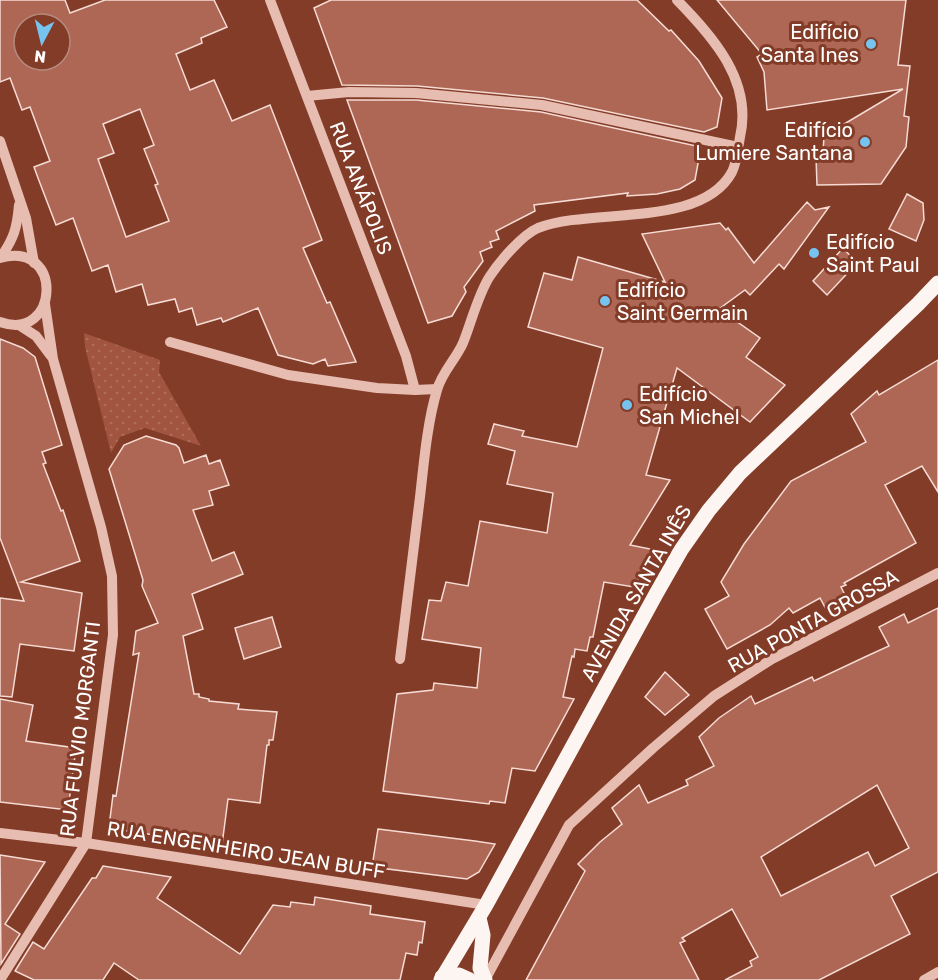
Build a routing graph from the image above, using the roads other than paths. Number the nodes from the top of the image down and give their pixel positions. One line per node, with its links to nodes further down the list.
1 (270, 0): 3 (street, RUA ANÁPOLIS)
2 (677, 0): 5 (street)
3 (307, 96): 5 (street); 16 (street, RUA ANÁPOLIS)
4 (0, 141): 6 (street, RUA FULVIO MORGANTI)
5 (738, 147): 15 (street)
6 (19, 202): 7 (street); 8 (street, RUA FULVIO MORGANTI)
7 (1, 258): 8 (street)
8 (34, 263): 10 (street, RUA FULVIO MORGANTI)
9 (938, 283): 21 (main road, AVENIDA SANTA INÊS)
10 (45, 304): 12 (street); 14 (street, RUA FULVIO MORGANTI)
11 (0, 322): 12 (street)
12 (19, 325): 14 (street, RUA FULVIO MORGANTI)
13 (170, 342): 16 (street)
14 (53, 359): 20 (street, RUA FULVIO MORGANTI)
15 (437, 389): 16 (street); 18 (street)
16 (415, 390)
17 (938, 573): 26 (street, RUA PONTA GROSSA)
18 (400, 659)
19 (0, 833): 20 (street, RUA ENGENHEIRO JEAN BUFF)
20 (86, 843): 21 (street, RUA ENGENHEIRO JEAN BUFF); 24 (street, RUA FULVIO MORGANTI)
21 (483, 911): 23 (main road, AVENIDA SANTA INÊS); 26 (main road)
22 (938, 972): 27 (street)
23 (441, 978): 25 (main road)
24 (0, 980)
25 (470, 980)
26 (485, 980)
27 (924, 980)

